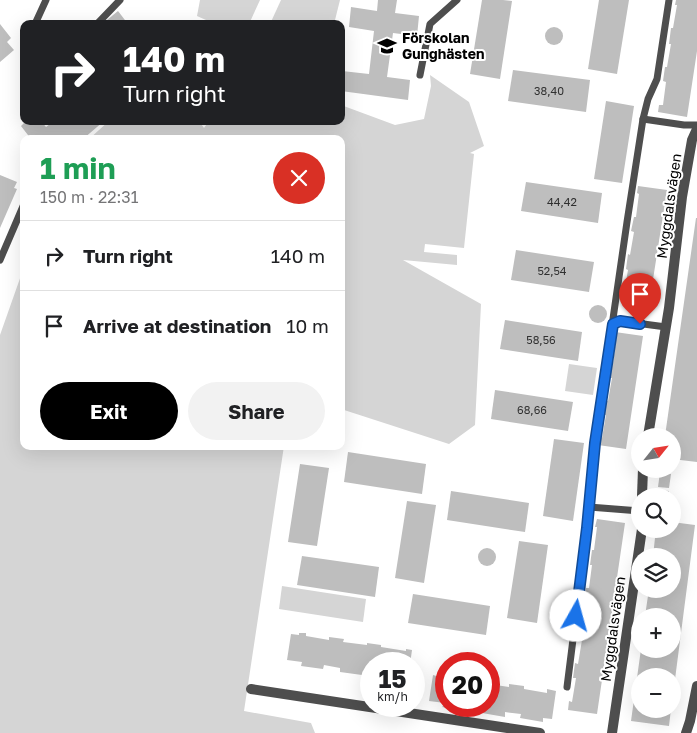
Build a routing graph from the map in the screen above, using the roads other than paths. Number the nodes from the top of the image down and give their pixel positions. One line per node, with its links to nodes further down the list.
1 (46, 0): 5 (lane)
2 (120, 0): 6 (lane)
3 (457, 0): 7 (lane)
4 (670, 0): 8 (lane)
5 (37, 20)
6 (101, 20)
7 (420, 75)
8 (643, 119): 9 (lane); 13 (lane)
9 (697, 125)
10 (697, 129): 14 (street, Myggdalsvägen)
11 (20, 213): 12 (lane)
12 (0, 260)
13 (613, 324): 14 (lane); 16 (lane)
14 (666, 327): 15 (street, Myggdalsvägen)
15 (649, 428)
16 (589, 507): 17 (lane); 20 (lane)
17 (631, 510)
18 (641, 538): 23 (street, Myggdalsvägen)
19 (697, 686): 24 (street)
20 (567, 687)
21 (251, 689): 22 (street)
22 (540, 733)
23 (612, 733)
24 (686, 733)

